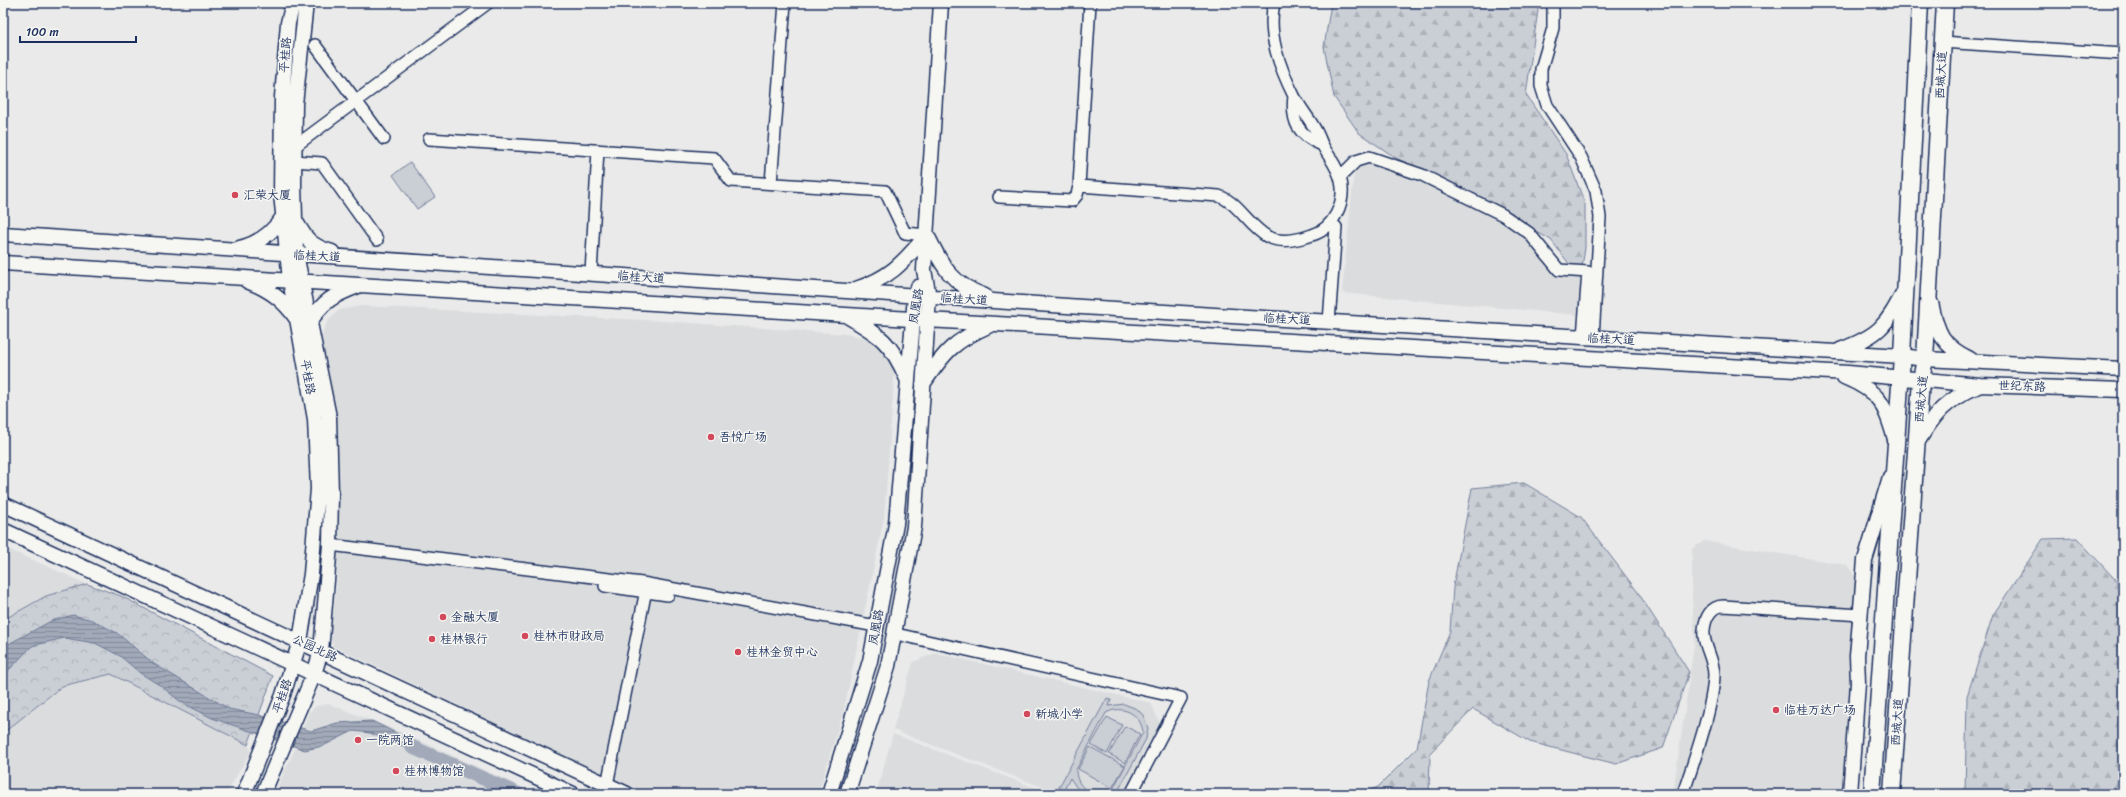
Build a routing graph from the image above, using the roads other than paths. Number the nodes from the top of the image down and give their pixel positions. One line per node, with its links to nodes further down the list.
1 (293, 3): 24 (main road, 平桂路)
2 (306, 3): 17 (main road, 平桂路)
3 (488, 3): 14 (street)
4 (785, 3): 21 (street)
5 (941, 3): 27 (main road, 凤凰路)
6 (1090, 3): 22 (street)
7 (1274, 3): 20 (street)
8 (1553, 3): 48 (street)
9 (1920, 3): 37 (highway, 西城大道)
10 (1945, 3): 11 (highway, 西城大道)
11 (1942, 42): 13 (street); 39 (highway, 西城大道)
12 (315, 45): 14 (street)
13 (2123, 54)
14 (356, 101): 15 (street); 17 (street)
15 (384, 139)
16 (429, 139): 18 (street)
17 (294, 147): 19 (main road, 平桂路)
18 (598, 150): 21 (street); 33 (street)
19 (294, 162): 24 (main road, 平桂路); 28 (street)
20 (1340, 177): 22 (street); 48 (street)
21 (771, 183): 27 (street)
22 (1080, 186): 23 (street)
23 (999, 197)
24 (289, 218): 29 (main road); 30 (main road, 平桂路); 31 (main road)
25 (1336, 227): 46 (street)
26 (3, 234): 29 (main road, 临桂大道)
27 (927, 234): 38 (main road); 40 (main road, 凤凰路); 41 (main road)
28 (377, 240)
29 (231, 250): 30 (main road, 临桂大道)
30 (291, 254): 31 (main road, 临桂大道); 35 (main road, 平桂路)
31 (356, 258): 33 (main road, 临桂大道)
32 (3, 263): 34 (main road, 临桂大道)
33 (590, 274): 38 (main road, 临桂大道)
34 (235, 276): 35 (main road, 临桂大道); 45 (main road)
35 (295, 280): 36 (main road, 临桂大道); 45 (main road, 平桂路)
36 (363, 284): 42 (main road, 临桂大道); 45 (main road)
37 (1906, 289): 49 (main road); 50 (highway, 西城大道)
38 (850, 291): 40 (main road, 临桂大道)
39 (1929, 294): 51 (highway, 西城大道); 52 (main road)
40 (922, 296): 41 (main road, 临桂大道); 43 (main road, 凤凰路); 44 (main road, 凤凰路)
41 (998, 301): 46 (main road, 临桂大道)
42 (845, 315): 43 (main road, 临桂大道); 57 (main road)
43 (913, 319): 44 (main road, 临桂大道); 57 (main road, 凤凰路)
44 (927, 320): 47 (main road, 临桂大道); 58 (main road, 凤凰路)
45 (303, 322): 66 (main road, 平桂路); 71 (main road, 平桂路)
46 (1329, 322): 48 (main road, 临桂大道)
47 (993, 324): 54 (main road, 临桂大道); 58 (main road)
48 (1588, 337): 49 (main road, 临桂大道)
49 (1835, 352): 50 (main road, 临桂大道)
50 (1902, 356): 51 (main road, 临桂大道); 55 (highway, 西城大道)
51 (1925, 359): 52 (main road, 世纪东路); 56 (highway, 西城大道)
52 (1974, 361): 53 (main road, 世纪东路)
53 (2123, 368)
54 (1835, 373): 55 (main road, 临桂大道); 61 (main road)
55 (1900, 379): 56 (main road, 临桂大道); 61 (highway, 西城大道)
56 (1922, 380): 59 (main road, 世纪东路); 62 (highway, 西城大道)
57 (908, 381): 69 (main road, 凤凰路)
58 (923, 384): 70 (main road, 凤凰路)
59 (1980, 385): 60 (main road, 世纪东路); 62 (main road)
60 (2123, 390)
61 (1896, 441): 63 (highway, 西城大道)
62 (1917, 443): 86 (highway, 西城大道)
63 (1894, 461): 68 (main road); 85 (highway, 西城大道)
64 (3, 504): 71 (main road, 公园北路)
65 (3, 530): 73 (main road, 公园北路)
66 (329, 548): 67 (street); 72 (main road, 平桂路)
67 (644, 587): 69 (street); 75 (street)
68 (1861, 615): 83 (street); 84 (main road)
69 (876, 630): 80 (main road, 凤凰路)
70 (896, 634): 81 (main road, 凤凰路); 82 (street)
71 (300, 641): 72 (main road, 公园北路); 73 (main road, 平桂路)
72 (321, 651): 74 (main road, 平桂路); 75 (main road, 公园北路)
73 (293, 664): 74 (main road, 公园北路); 76 (main road, 平桂路)
74 (314, 674): 77 (main road, 平桂路); 78 (main road, 公园北路)
75 (605, 784): 79 (main road, 公园北路)
76 (244, 794)
77 (263, 794)
78 (573, 794)
79 (627, 794)
80 (828, 794)
81 (847, 794)
82 (1131, 794)
83 (1683, 794)
84 (1850, 794)
85 (1872, 794)
86 (1892, 794)

